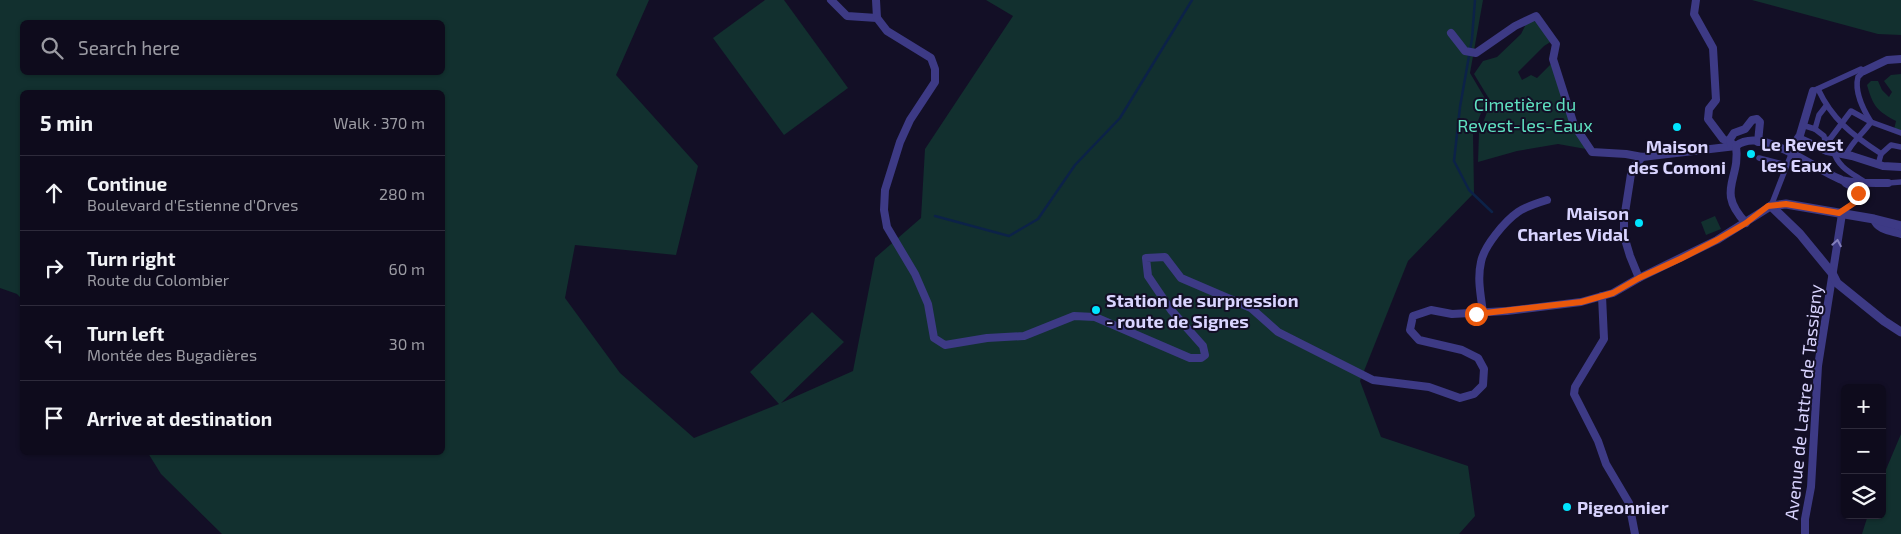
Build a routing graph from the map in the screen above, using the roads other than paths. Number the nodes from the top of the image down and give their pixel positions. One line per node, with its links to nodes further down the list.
1 (831, 0): 4 (street)
2 (876, 0): 4 (street)
3 (1696, 0): 20 (street)
4 (877, 18): 45 (street)
5 (1451, 33): 26 (street)
6 (1901, 59): 7 (street)
7 (1876, 65): 8 (street); 9 (street)
8 (1864, 71): 11 (street)
9 (1815, 90): 10 (street); 13 (street)
10 (1825, 104): 12 (street); 14 (street)
11 (1871, 122): 12 (street); 15 (street); 17 (street)
12 (1842, 124): 17 (street); 18 (street)
13 (1802, 125): 14 (street); 16 (street)
14 (1815, 129): 18 (street)
15 (1901, 133)
16 (1798, 138): 22 (street); 23 (street)
17 (1857, 138): 24 (street); 25 (street)
18 (1825, 140): 22 (street)
19 (1758, 142): 20 (street); 20 (street); 23 (street)
20 (1733, 145): 26 (street); 39 (street)
21 (1901, 147): 24 (street)
22 (1830, 151): 25 (street); 33 (street)
23 (1792, 152): 28 (street); 31 (street)
24 (1881, 154): 29 (street)
25 (1846, 155): 29 (street)
26 (1642, 157): 43 (street)
27 (1759, 158): 28 (street)
28 (1786, 165): 36 (street)
29 (1878, 165): 30 (street)
30 (1901, 168)
31 (1842, 179): 33 (street); 37 (street)
32 (1901, 182): 34 (street)
33 (1866, 183): 34 (street)
34 (1888, 183)
35 (1547, 200): 45 (street)
36 (1773, 200): 37 (street); 39 (street); 42 (street)
37 (1841, 214): 38 (street); 42 (street, Avenue de Lattre de Tassigny, one-way to 37)
38 (1874, 218): 40 (street); 41 (street)
39 (1746, 223): 43 (street)
40 (1901, 226)
41 (1901, 234)
42 (1832, 273): 46 (street); 48 (street, Avenue de Lattre de Tassigny)
43 (1639, 278): 44 (street)
44 (1602, 296): 45 (street); 47 (street)
45 (1483, 313)
46 (1901, 332)
47 (1635, 534)
48 (1805, 534)

